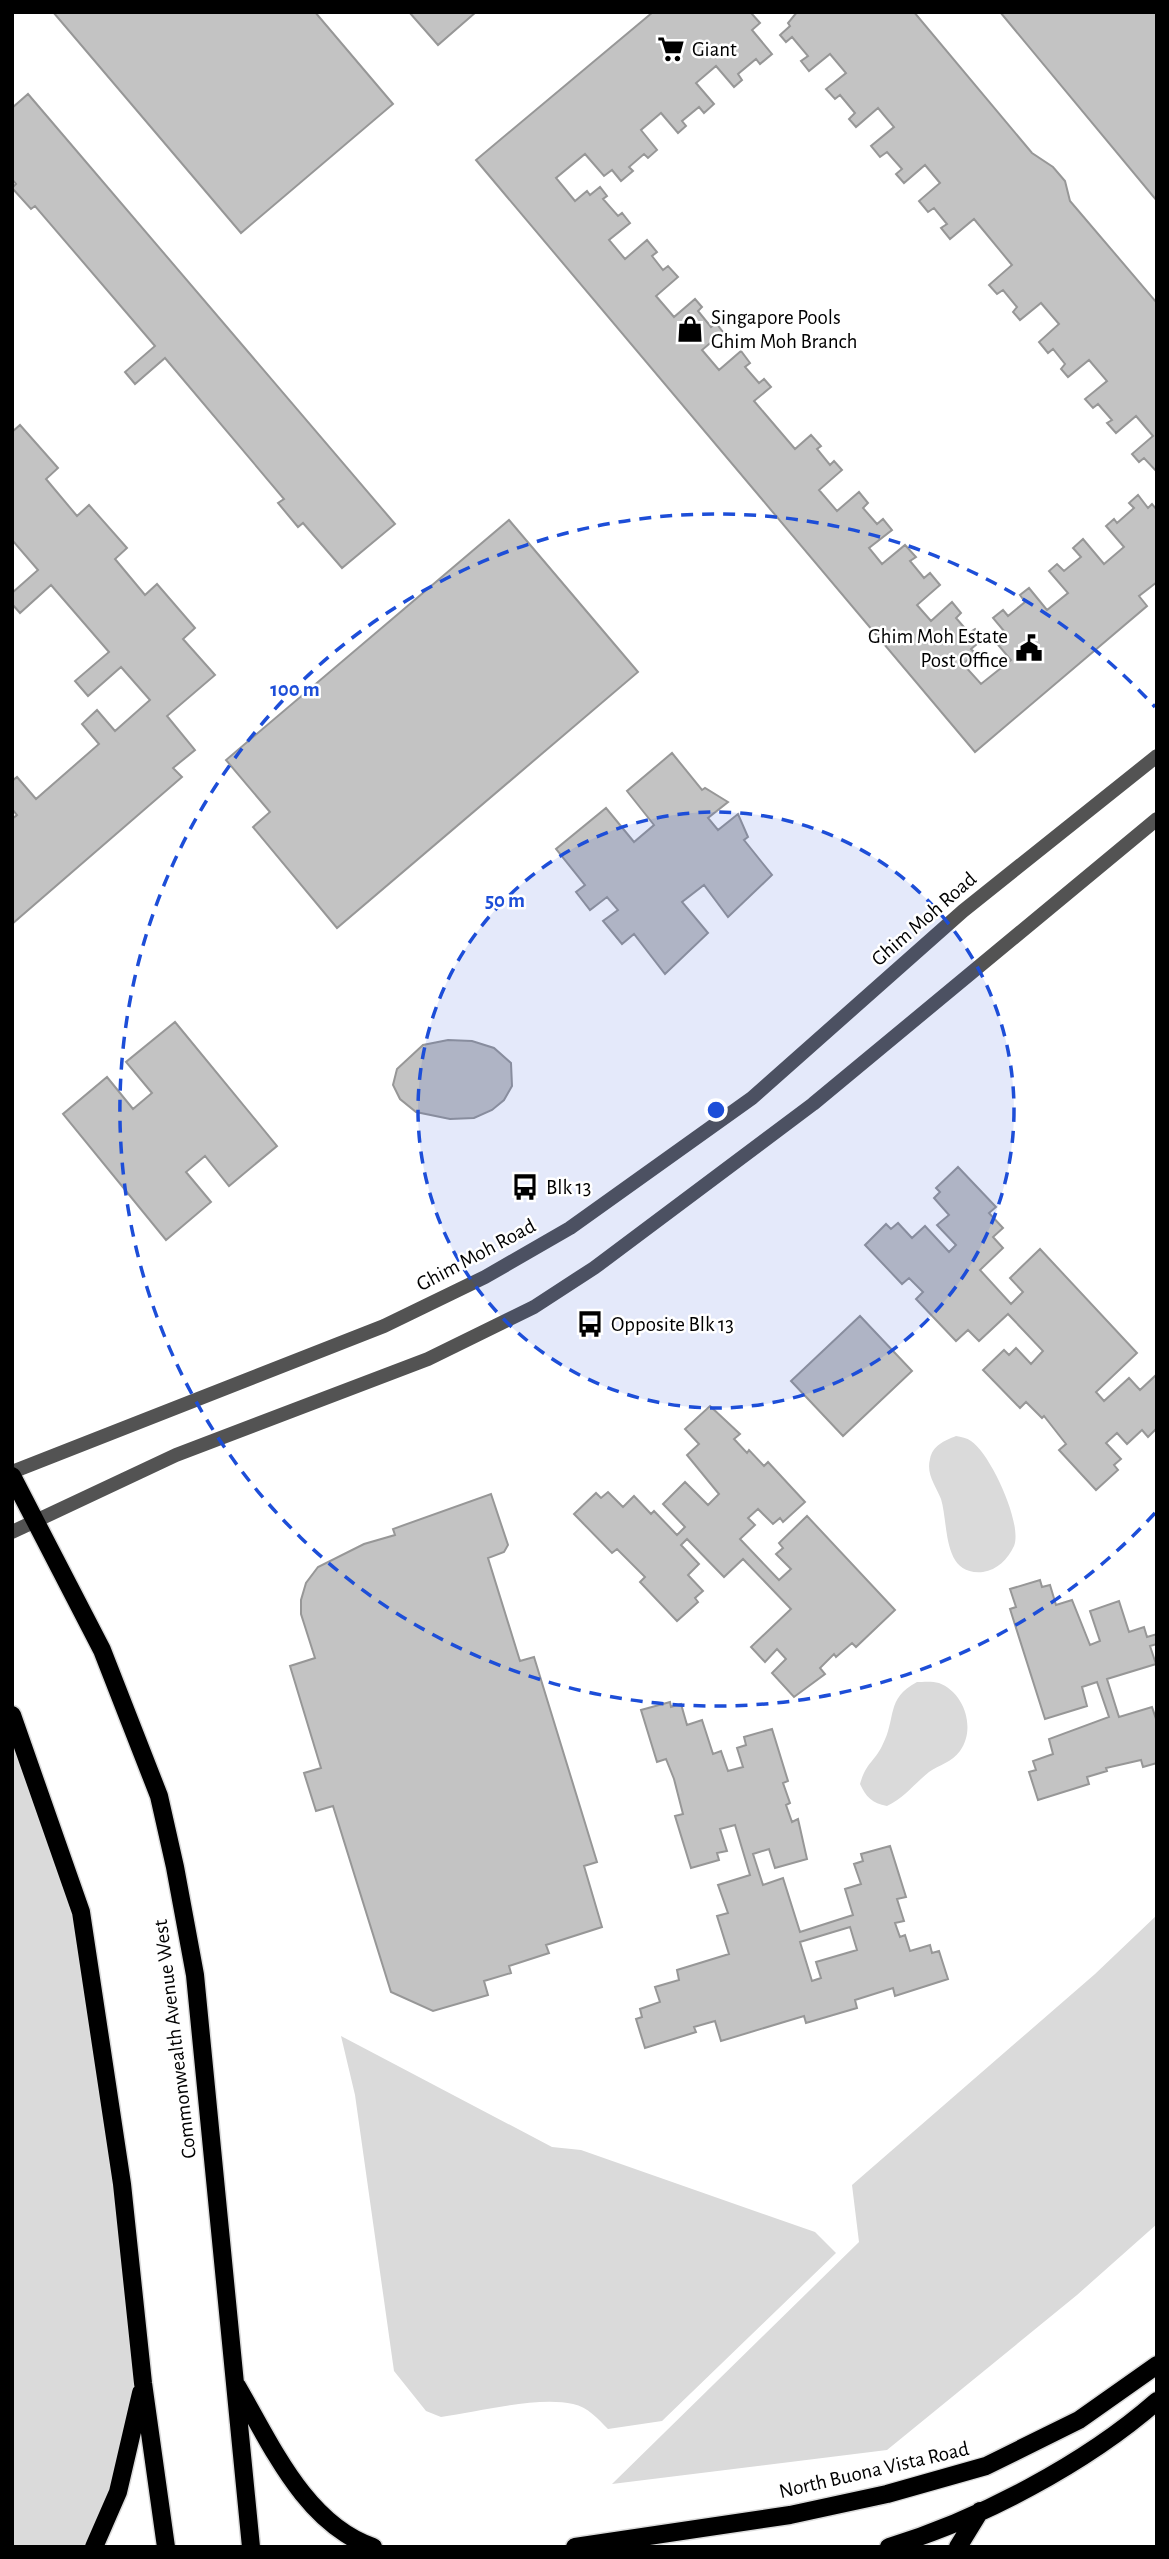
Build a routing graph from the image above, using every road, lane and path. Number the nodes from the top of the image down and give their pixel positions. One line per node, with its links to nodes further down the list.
1 (1157, 756): 3 (street, Ghim Moh Road)
2 (1157, 819): 4 (street)
3 (12, 1474): 4 (main road, Commonwealth Avenue West)
4 (37, 1519): 5 (street); 8 (main road, Commonwealth Avenue West)
5 (12, 1532)
6 (12, 1715): 9 (main road)
7 (1157, 2365): 16 (main road, North Buona Vista Road)
8 (234, 2380): 14 (main road, Commonwealth Avenue West); 15 (main road)
9 (143, 2383): 12 (main road); 13 (main road)
10 (1157, 2401): 11 (main road)
11 (979, 2511): 17 (main road); 18 (main road)
12 (94, 2547)
13 (166, 2547)
14 (251, 2547)
15 (373, 2547)
16 (575, 2547)
17 (889, 2547)
18 (958, 2547)

